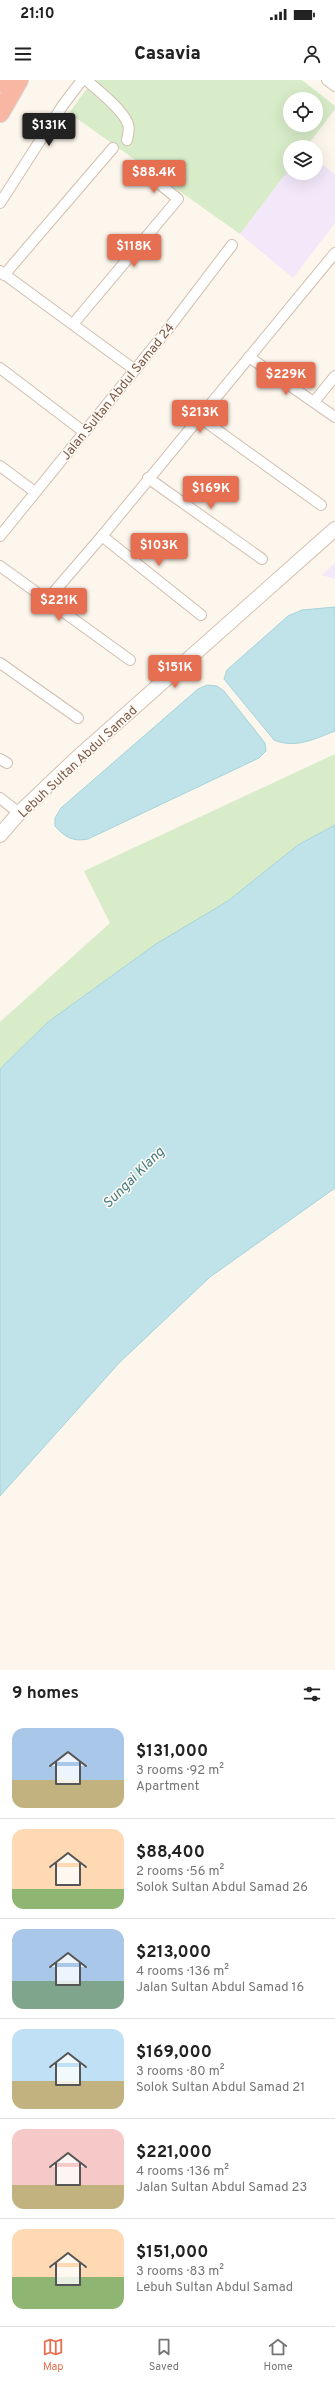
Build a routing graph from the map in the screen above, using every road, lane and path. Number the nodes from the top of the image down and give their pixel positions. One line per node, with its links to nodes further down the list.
1 (2, 80): 6 (highway)
2 (19, 80): 8 (highway)
3 (82, 80): 12 (street)
4 (86, 80): 9 (street)
5 (327, 80): 7 (street)
6 (0, 83)
7 (335, 86)
8 (0, 113)
9 (127, 140)
10 (113, 148): 15 (street)
11 (145, 172): 16 (street)
12 (0, 203)
13 (232, 245): 19 (street, Jalan Sultan Abdul Samad 24)
14 (335, 253): 17 (street)
15 (2, 273): 16 (street)
16 (74, 324): 19 (street)
17 (249, 357): 21 (street); 22 (street)
18 (0, 368): 24 (street)
19 (135, 370): 24 (street, Jalan Sultan Abdul Samad 24)
20 (335, 376): 21 (street)
21 (314, 402): 23 (street)
22 (199, 417): 26 (street); 28 (street)
23 (335, 417)
24 (84, 432): 27 (street, Jalan Sultan Abdul Samad 24)
25 (0, 466): 27 (street)
26 (148, 478): 31 (street); 32 (street)
27 (35, 492): 30 (street, Jalan Sultan Abdul Samad 24)
28 (321, 504)
29 (335, 529): 40 (street, Lebuh Sultan Abdul Samad)
30 (0, 536)
31 (102, 536): 34 (street); 35 (street)
32 (262, 560)
33 (0, 566): 34 (street)
34 (47, 600): 36 (street)
35 (201, 615)
36 (130, 660)
37 (0, 663): 38 (street)
38 (78, 718)
39 (0, 798): 40 (street)
40 (19, 813): 41 (street, Lebuh Sultan Abdul Samad)
41 (0, 835)

